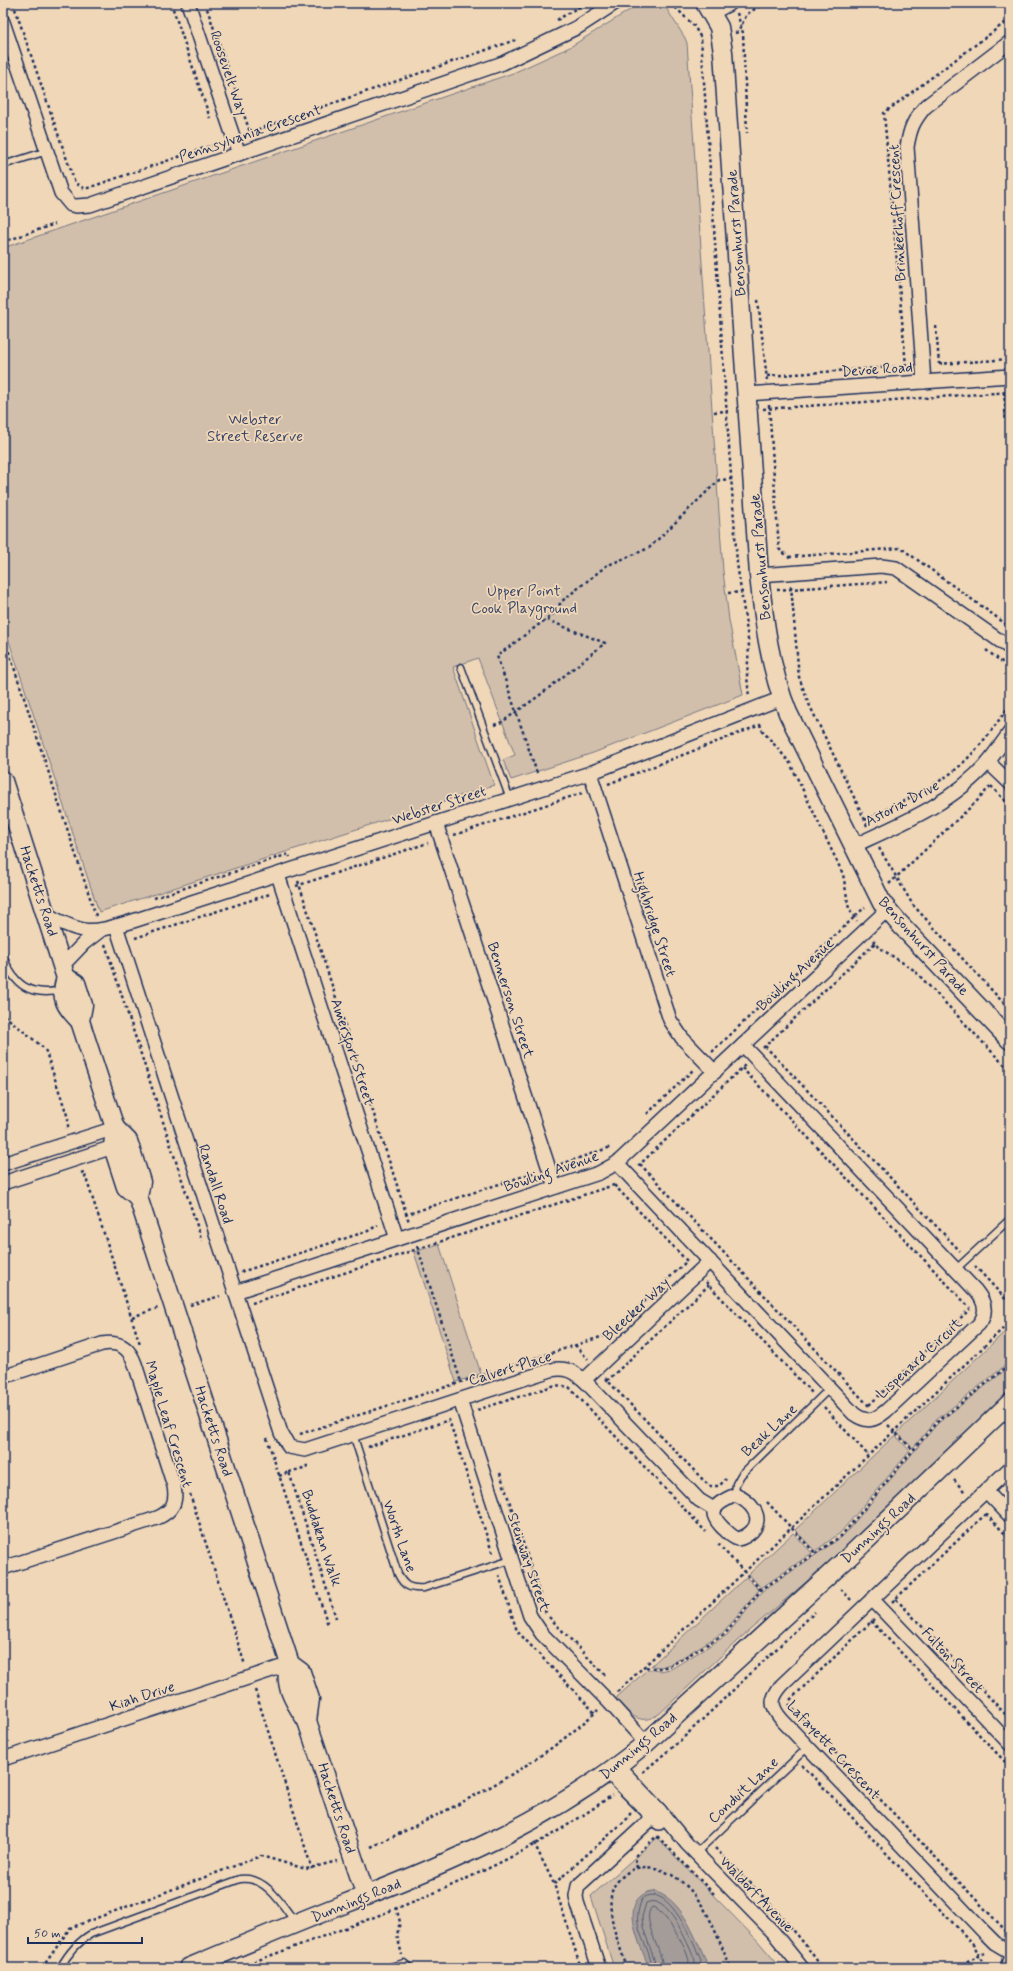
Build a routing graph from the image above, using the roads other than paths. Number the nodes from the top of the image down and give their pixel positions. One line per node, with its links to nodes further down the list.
1 (188, 3): 8 (street, Roosevelt Way)
2 (615, 3): 8 (street, Pennsylvania Crescent)
3 (731, 3): 4 (street)
4 (708, 8): 12 (street, Bensonhurst Parade)
5 (4, 26): 7 (street, Pennsylvania Crescent)
6 (1010, 42): 11 (street, Brinkerhoff Crescent)
7 (47, 151): 8 (street, Pennsylvania Crescent); 9 (lane)
8 (239, 154)
9 (3, 166)
10 (1010, 376): 11 (street, Devoe Road)
11 (924, 382): 12 (street, Devoe Road)
12 (747, 402): 13 (street, Bensonhurst Parade)
13 (760, 583): 14 (street); 16 (street, Bensonhurst Parade)
14 (1010, 648)
15 (461, 667): 22 (lane)
16 (782, 698): 19 (street, Webster Street); 24 (street, Bensonhurst Parade)
17 (1010, 732): 18 (street, Astoria Drive)
18 (988, 762): 21 (street); 24 (street, Astoria Drive)
19 (590, 773): 22 (street, Webster Street); 34 (street, Highbridge Street)
20 (3, 781): 27 (street, Hacketts Road)
21 (1010, 783)
22 (510, 799): 23 (street, Webster Street)
23 (436, 823): 25 (street, Webster Street); 40 (street, Bennerson Street)
24 (853, 846): 26 (street, Bensonhurst Parade)
25 (278, 875): 28 (street, Webster Street); 42 (street, Amersfort Street)
26 (882, 903): 32 (street, Bensonhurst Parade); 33 (street, Bowling Avenue)
27 (46, 914): 29 (street, Webster Street); 31 (street, Hacketts Road)
28 (116, 926): 29 (street, Webster Street); 45 (street, Randall Road)
29 (101, 930): 31 (street, Webster Street)
30 (3, 955): 31 (lane)
31 (64, 978): 35 (street, Hacketts Road)
32 (1010, 1040)
33 (743, 1045): 34 (street, Bowling Avenue); 44 (street, Lispenard Circuit)
34 (715, 1072): 37 (street, Bowling Avenue)
35 (115, 1128): 36 (street, Hacketts Road); 38 (street)
36 (120, 1144): 39 (street); 61 (street, Hacketts Road)
37 (617, 1163): 40 (street, Bowling Avenue); 43 (street, Lispenard Circuit)
38 (3, 1164)
39 (3, 1183)
40 (555, 1188): 42 (street, Bowling Avenue)
41 (1010, 1219): 44 (lane)
42 (397, 1239): 45 (street, Bowling Avenue)
43 (710, 1261): 47 (street, Bleecker Way); 48 (street, Lispenard Circuit)
44 (956, 1270): 48 (street, Lispenard Circuit)
45 (235, 1292): 52 (street, Randall Road)
46 (3, 1377): 59 (street, Maple Leaf Crescent)
47 (584, 1380): 49 (street, Calvert Place); 56 (street, Calvert Place)
48 (830, 1388): 55 (lane, Beak Lane)
49 (460, 1400): 51 (street, Calvert Place); 58 (street, Steinway Street)
50 (1010, 1403): 62 (street, Dunnings Road)
51 (353, 1434): 52 (street, Calvert Place); 58 (lane, Worth Lane)
52 (291, 1448)
53 (1010, 1468): 54 (street, Lafayette Crescent)
54 (986, 1491): 57 (street); 60 (street, Lafayette Crescent)
55 (735, 1495): 56 (street); 56 (street)
56 (714, 1509)
57 (1010, 1516)
58 (511, 1560): 62 (street, Steinway Street)
59 (3, 1568)
60 (872, 1599): 63 (street, Fulton Street); 64 (street, Lafayette Crescent)
61 (290, 1664): 65 (street, Kiah Drive); 69 (street, Hacketts Road)
62 (646, 1743): 66 (street, Dunnings Road)
63 (1010, 1744)
64 (808, 1747): 68 (lane, Conduit Lane); 71 (street, Lafayette Crescent)
65 (3, 1759)
66 (613, 1769): 67 (street, Waldorf Avenue); 69 (street, Dunnings Road)
67 (656, 1814): 68 (street, Waldorf Avenue); 77 (street)
68 (691, 1849): 78 (street, Waldorf Avenue)
69 (366, 1896): 70 (street, Dunnings Road)
70 (296, 1924): 73 (lane); 74 (street, Dunnings Road)
71 (1010, 1952)
72 (1010, 1958): 79 (street)
73 (60, 1968)
74 (188, 1968)
75 (387, 1968): 76 (lane)
76 (410, 1968)
77 (599, 1968)
78 (802, 1968)
79 (1007, 1968)

